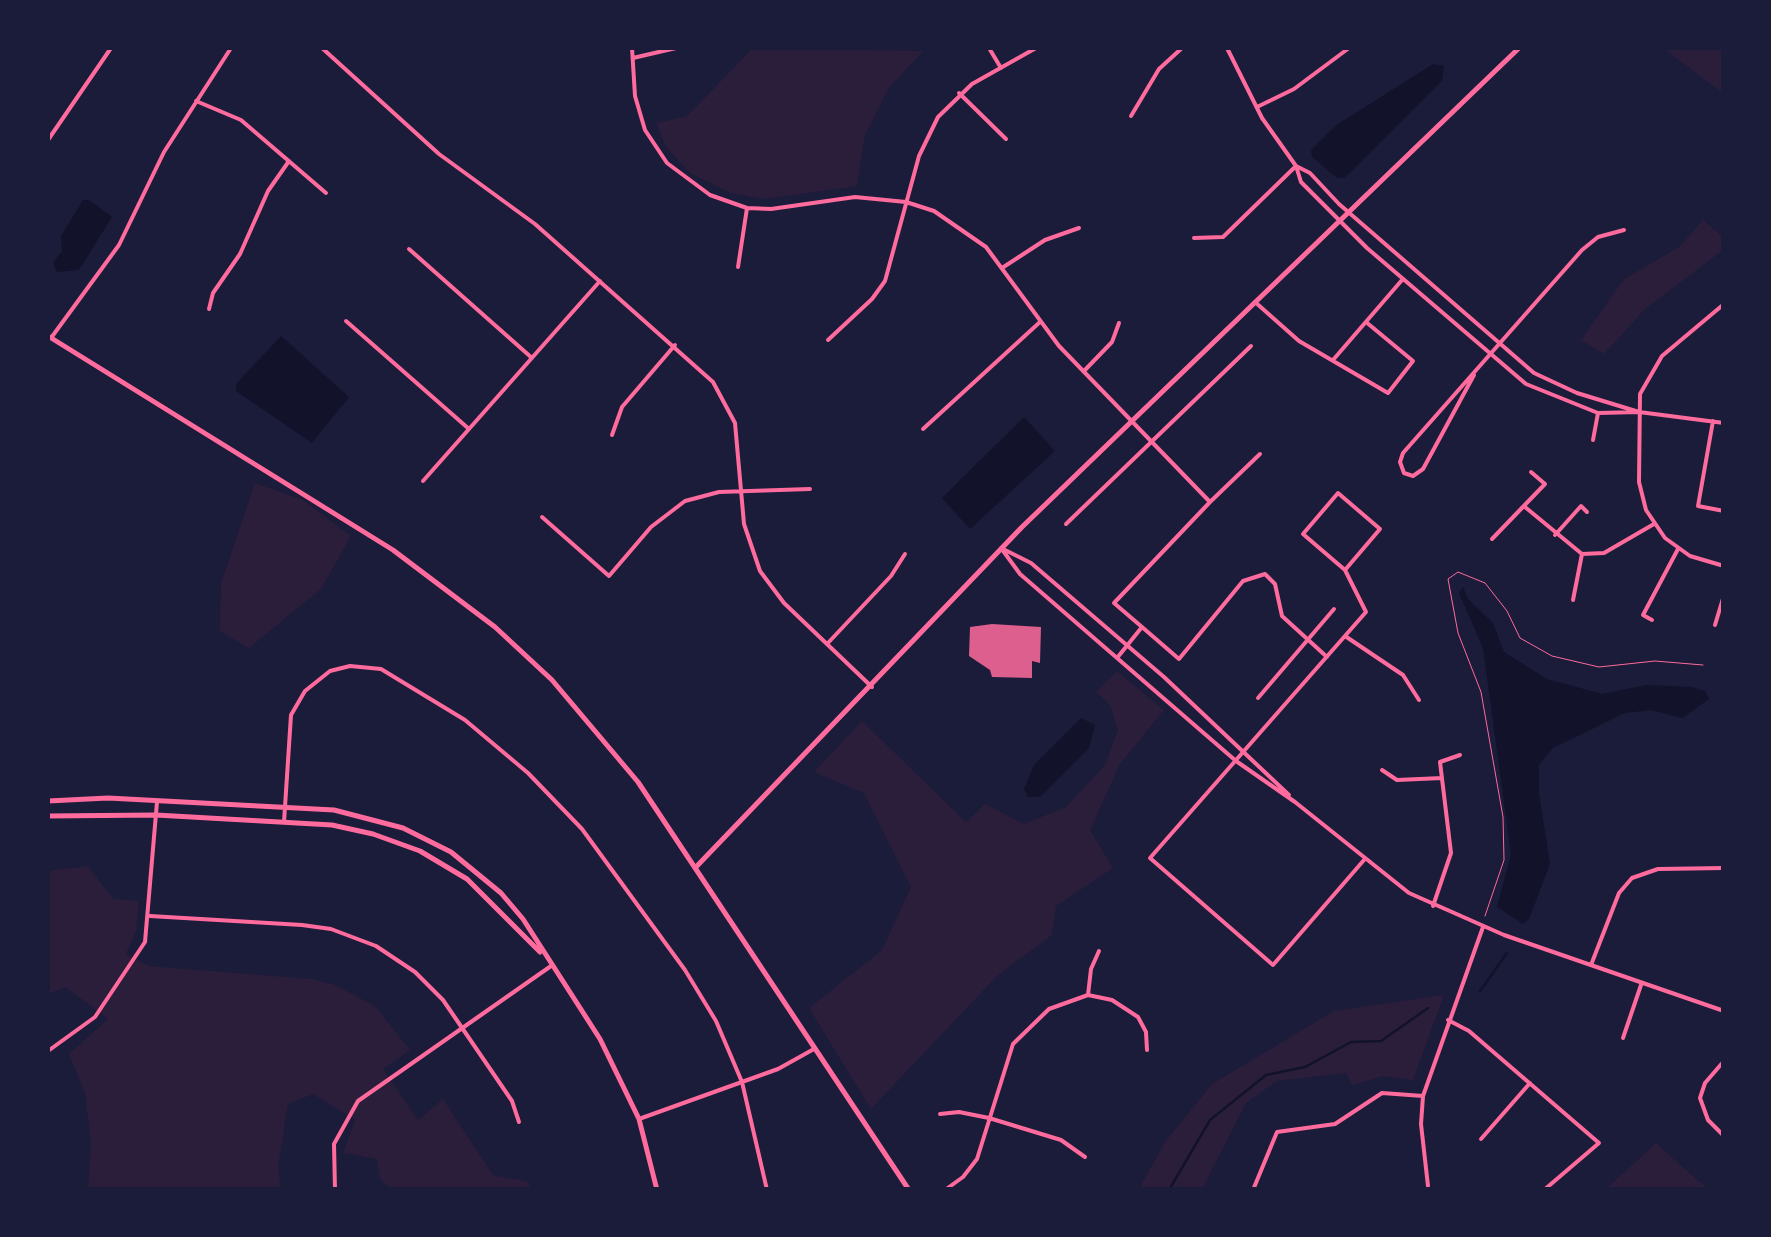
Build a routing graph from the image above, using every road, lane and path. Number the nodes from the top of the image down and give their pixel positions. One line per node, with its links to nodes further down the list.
1 (111, 48): 19 (street)
2 (231, 48): 15 (street)
3 (322, 48): 34 (street)
4 (632, 48): 12 (street)
5 (676, 48): 12 (street)
6 (989, 48): 13 (street)
7 (1036, 48): 13 (street)
8 (1182, 48): 17 (street)
9 (1227, 48): 16 (street)
10 (1349, 48): 16 (street)
11 (1518, 48): 25 (street)
12 (633, 58): 24 (street)
13 (1001, 68): 14 (street)
14 (959, 94): 18 (street); 23 (street)
15 (196, 101): 20 (street); 42 (street)
16 (1257, 107): 21 (street)
17 (1130, 116)
18 (1006, 139)
19 (48, 140)
20 (289, 161): 22 (street); 37 (street)
21 (1296, 166): 25 (street); 26 (street); 29 (street)
22 (326, 194)
23 (906, 202): 24 (street); 32 (street); 43 (street)
24 (747, 208): 31 (street)
25 (1348, 211): 26 (street); 44 (street)
26 (1340, 220): 33 (street); 35 (street)
27 (1079, 228): 32 (street)
28 (1624, 230): 44 (street)
29 (1194, 238)
30 (409, 249): 48 (street)
31 (738, 267)
32 (1002, 268): 39 (street)
33 (1402, 280): 40 (street); 47 (street)
34 (600, 281): 45 (street); 48 (street)
35 (1254, 302): 49 (street); 55 (street)
36 (1724, 304): 52 (street)
37 (209, 309)
38 (346, 321): 57 (street)
39 (1040, 322): 50 (street); 58 (street)
40 (1366, 322): 49 (street); 49 (street)
41 (1118, 323): 50 (street)
42 (49, 339): 111 (street)
43 (828, 340)
44 (1499, 344): 47 (street); 52 (street)
45 (674, 345): 59 (street); 66 (street)
46 (1251, 346): 61 (street)
47 (1488, 356): 51 (street); 53 (street)
48 (532, 358): 57 (street)
49 (1332, 361)
50 (1084, 371): 55 (street)
51 (1474, 376): 51 (street)
52 (1639, 412): 53 (street); 54 (street); 73 (street)
53 (1598, 413): 60 (street)
54 (1713, 421): 56 (street); 69 (street)
55 (1132, 422): 61 (street); 76 (street)
56 (1724, 423)
57 (469, 429): 64 (street)
58 (924, 429)
59 (612, 434)
60 (1593, 440)
61 (1151, 442): 67 (street); 72 (street)
62 (1260, 454): 67 (street)
63 (1531, 472): 68 (street)
64 (423, 481)
65 (810, 489): 66 (street)
66 (742, 491): 71 (street); 90 (street)
67 (1210, 502): 87 (street)
68 (1525, 507): 74 (street); 75 (street)
69 (1724, 511)
70 (1588, 512): 74 (street)
71 (542, 517)
72 (1066, 524)
73 (1654, 524): 77 (street); 79 (street)
74 (1555, 534): 79 (street)
75 (1492, 539)
76 (1001, 548): 91 (street); 93 (street); 95 (street)
77 (1678, 549): 80 (street); 85 (street)
78 (905, 554): 90 (street)
79 (1582, 554): 83 (street)
80 (1724, 566)
81 (1346, 570): 81 (street); 88 (street)
82 (1724, 595): 86 (street)
83 (1573, 600)
84 (1334, 609): 89 (street)
85 (1652, 620)
86 (1715, 625)
87 (1142, 627): 89 (street); 91 (street)
88 (1345, 636): 92 (street); 97 (street)
89 (1307, 640): 92 (street); 96 (street)
90 (827, 644): 95 (street)
91 (1127, 646): 93 (street); 98 (street)
92 (1327, 657): 98 (street)
93 (1116, 659): 100 (street)
94 (1703, 665): 115 (path)
95 (872, 688): 111 (street)
96 (1258, 698)
97 (1419, 700)
98 (1246, 750): 100 (street); 105 (street)
99 (1460, 755): 102 (street)
100 (1236, 761): 105 (street); 110 (street)
101 (1382, 770): 102 (street)
102 (1442, 778): 113 (street)
103 (158, 800): 104 (street); 106 (street); 107 (street)
104 (48, 801)
105 (1296, 802): 110 (street)
106 (285, 807): 109 (street); 118 (street); 130 (street)
107 (156, 815): 108 (street); 109 (street); 114 (street)
108 (48, 816)
109 (284, 822): 118 (street)
110 (1364, 860): 113 (street)
111 (696, 868): 126 (street)
112 (1724, 868): 119 (street)
113 (1432, 906): 116 (street)
114 (150, 916): 124 (street); 128 (street)
115 (1486, 916)
116 (1482, 927): 119 (street); 123 (street)
117 (1099, 951): 121 (street)
118 (551, 966): 124 (street); 135 (street)
119 (1591, 966): 120 (street)
120 (1641, 985): 122 (street); 125 (street)
121 (1088, 995): 127 (street); 134 (street)
122 (1724, 1011)
123 (1448, 1020): 131 (street); 132 (street)
124 (462, 1028): 136 (street); 141 (street)
125 (1623, 1038)
126 (814, 1049): 130 (street); 144 (street)
127 (1147, 1050)
128 (48, 1051)
129 (1724, 1061): 137 (street)
130 (742, 1082): 135 (street); 143 (street)
131 (1530, 1083): 138 (street); 147 (street)
132 (1423, 1096): 140 (street); 146 (street)
133 (940, 1114): 134 (street)
134 (989, 1118): 139 (street); 145 (street)
135 (640, 1119): 142 (street)
136 (519, 1122)
137 (1724, 1136)
138 (1481, 1139)
139 (1085, 1157)
140 (1427, 1188)
141 (335, 1190)
142 (657, 1190)
143 (766, 1190)
144 (909, 1190)
145 (945, 1190)
146 (1253, 1190)
147 (1544, 1190)

